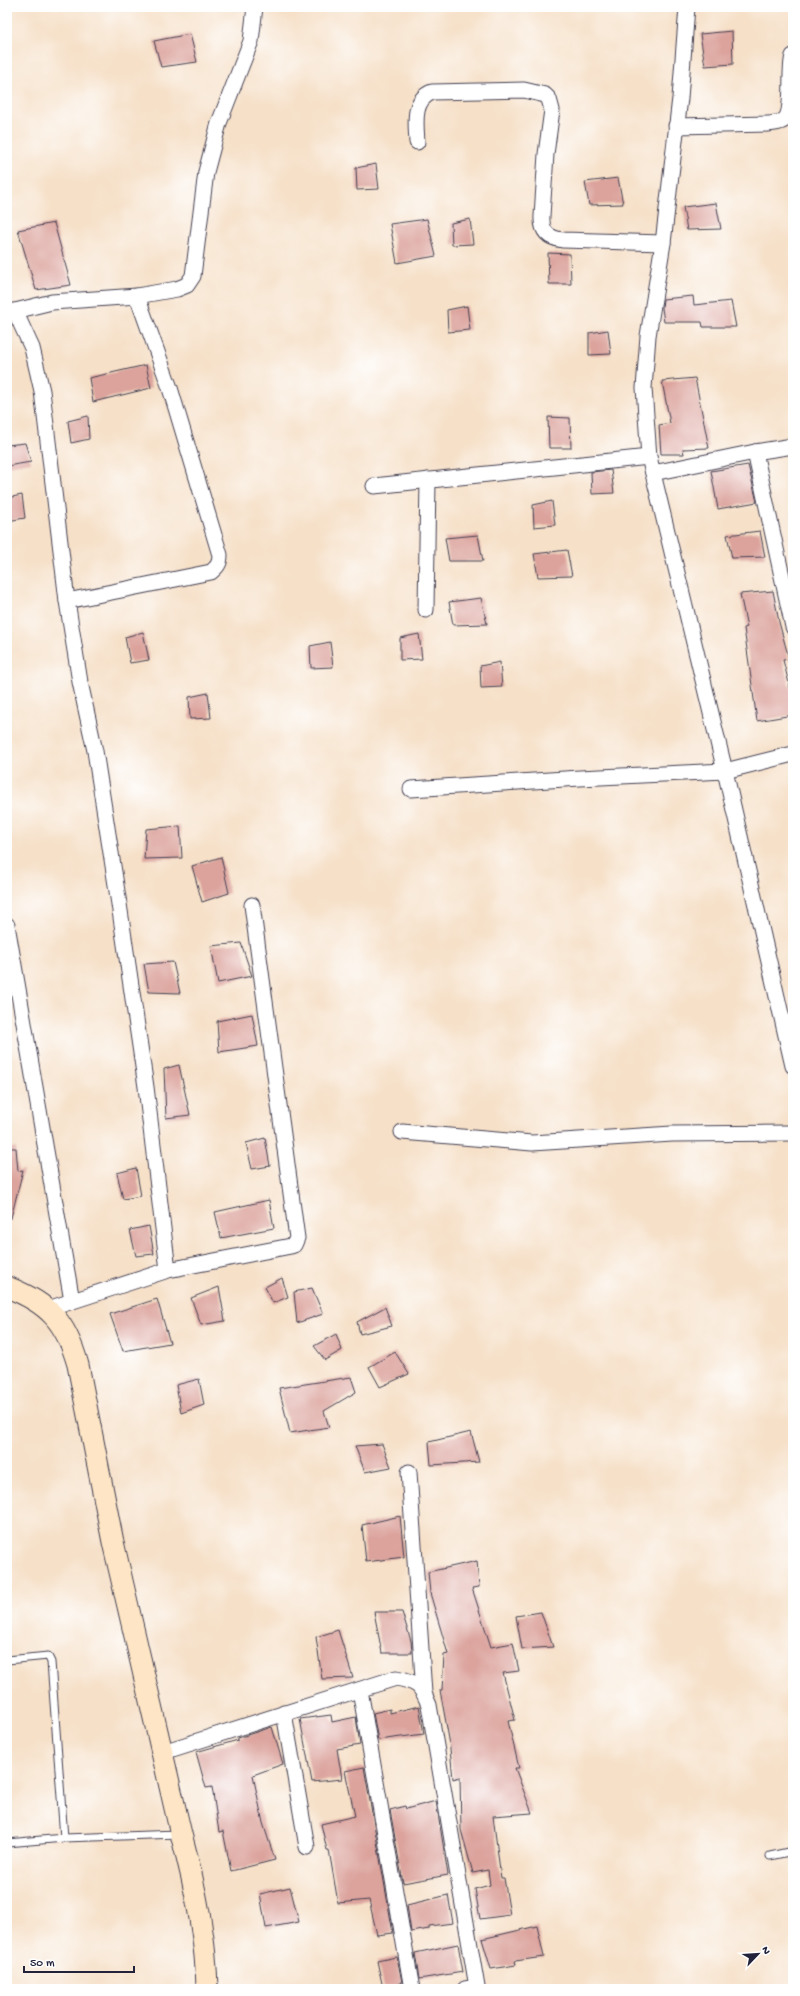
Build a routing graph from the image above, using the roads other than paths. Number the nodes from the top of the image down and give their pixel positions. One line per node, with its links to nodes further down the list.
1 (255, 7): 7 (street)
2 (687, 7): 4 (street)
3 (793, 56): 4 (street)
4 (676, 126): 6 (street)
5 (417, 142): 6 (street)
6 (663, 243): 11 (street)
7 (137, 296): 8 (street); 15 (street)
8 (11, 311): 15 (street)
9 (793, 446): 10 (street)
10 (755, 452): 12 (street); 17 (street)
11 (649, 457): 12 (street); 13 (street)
12 (653, 473): 19 (street)
13 (428, 480): 14 (street); 16 (street)
14 (374, 486)
15 (67, 601): 26 (street)
16 (426, 610)
17 (793, 627)
18 (793, 754): 19 (street)
19 (725, 771): 20 (street); 23 (street)
20 (411, 789)
21 (252, 905): 26 (street)
22 (7, 925): 28 (street)
23 (793, 1066)
24 (402, 1132): 25 (street)
25 (793, 1133)
26 (168, 1270): 28 (street)
27 (7, 1287): 29 (main road)
28 (72, 1301): 29 (street)
29 (48, 1309): 35 (main road)
30 (409, 1472): 33 (street)
31 (7, 1660): 37 (lane)
32 (360, 1690): 33 (street); 34 (street); 44 (street)
33 (424, 1693): 42 (street)
34 (284, 1713): 35 (street); 39 (street)
35 (163, 1752): 36 (main road)
36 (181, 1834): 37 (lane); 43 (main road)
37 (64, 1838): 38 (lane)
38 (7, 1843)
39 (307, 1847)
40 (793, 1851): 41 (lane)
41 (770, 1856)
42 (474, 1988)
43 (207, 1989)
44 (412, 1989)

